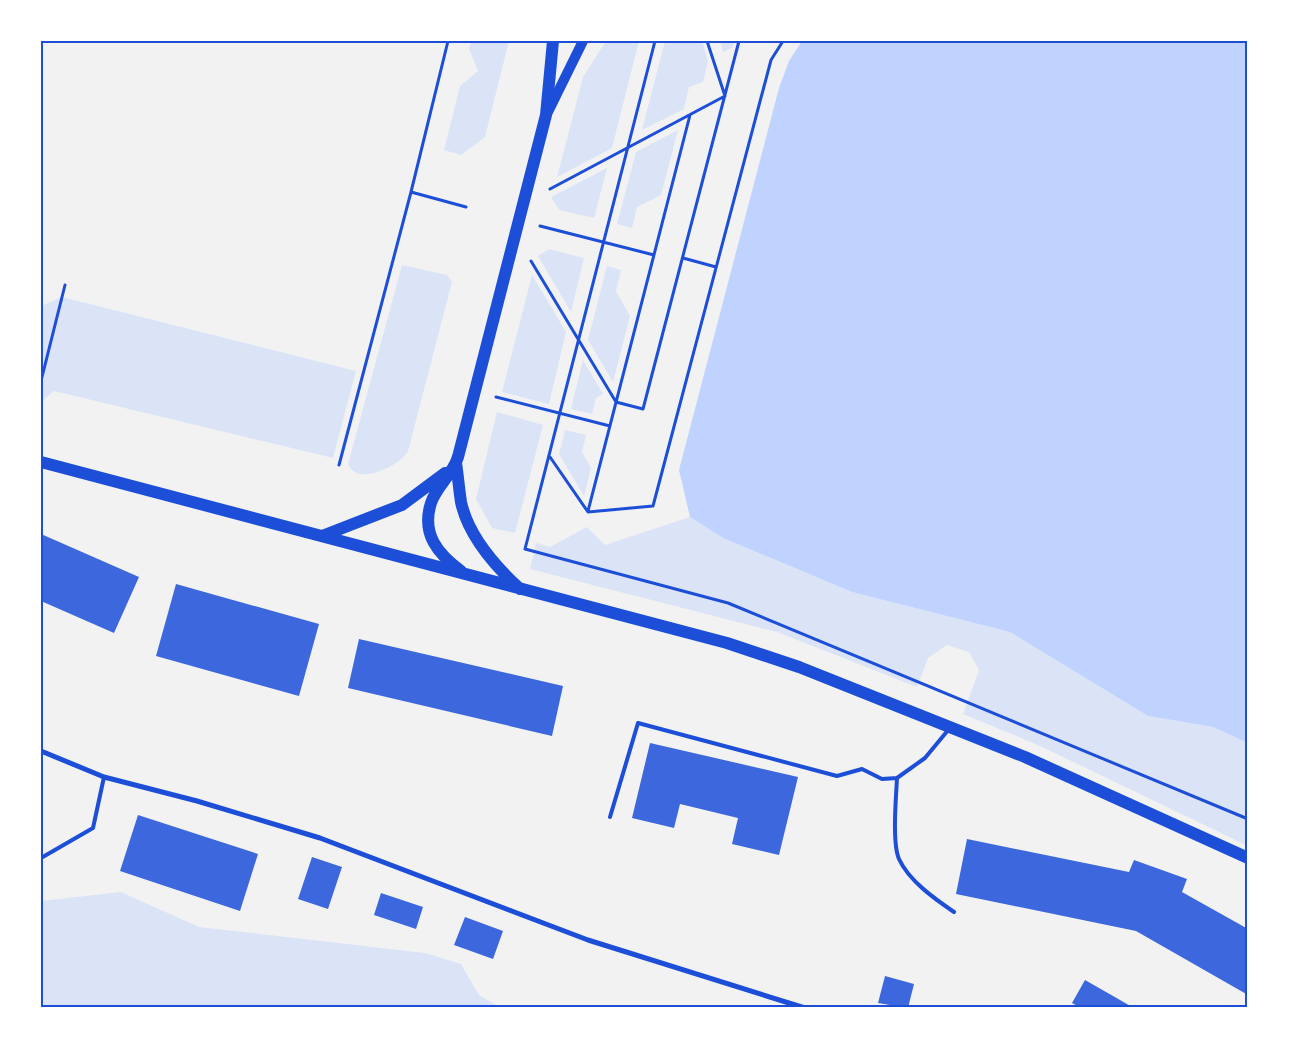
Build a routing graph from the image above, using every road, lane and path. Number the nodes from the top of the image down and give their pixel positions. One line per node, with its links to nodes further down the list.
1 (448, 41): 13 (path)
2 (554, 41): 9 (main road)
3 (583, 41): 9 (main road)
4 (655, 41): 11 (path)
5 (707, 41): 8 (path)
6 (738, 41): 8 (path)
7 (783, 41): 20 (path)
8 (725, 96): 10 (path); 18 (path)
9 (546, 115): 30 (main road)
10 (690, 115): 11 (path); 17 (path)
11 (627, 148): 12 (path); 16 (path)
12 (550, 189)
13 (411, 192): 14 (path); 31 (path)
14 (466, 207)
15 (540, 226): 16 (path)
16 (603, 242): 17 (path); 22 (path)
17 (654, 255): 25 (path)
18 (683, 258): 20 (path); 25 (path)
19 (531, 261): 22 (path)
20 (716, 267): 32 (path)
21 (65, 285): 23 (path)
22 (579, 340): 25 (path); 26 (path)
23 (41, 381)
24 (496, 397): 26 (path)
25 (616, 402): 27 (path)
26 (560, 413): 27 (path); 28 (path)
27 (610, 426): 32 (path)
28 (549, 456): 32 (path); 41 (path)
29 (41, 462): 33 (main road)
30 (456, 463): 33 (main road); 34 (main road); 35 (main road)
31 (339, 465)
32 (588, 512)
33 (322, 536): 34 (main road)
34 (469, 576): 35 (main road)
35 (521, 590): 36 (main road)
36 (951, 727): 39 (lane); 43 (main road)
37 (41, 751): 38 (street)
38 (104, 777): 42 (lane); 45 (street)
39 (897, 778): 40 (lane); 44 (lane)
40 (610, 817)
41 (1248, 819)
42 (41, 858)
43 (1248, 858)
44 (954, 912)
45 (805, 1008)

